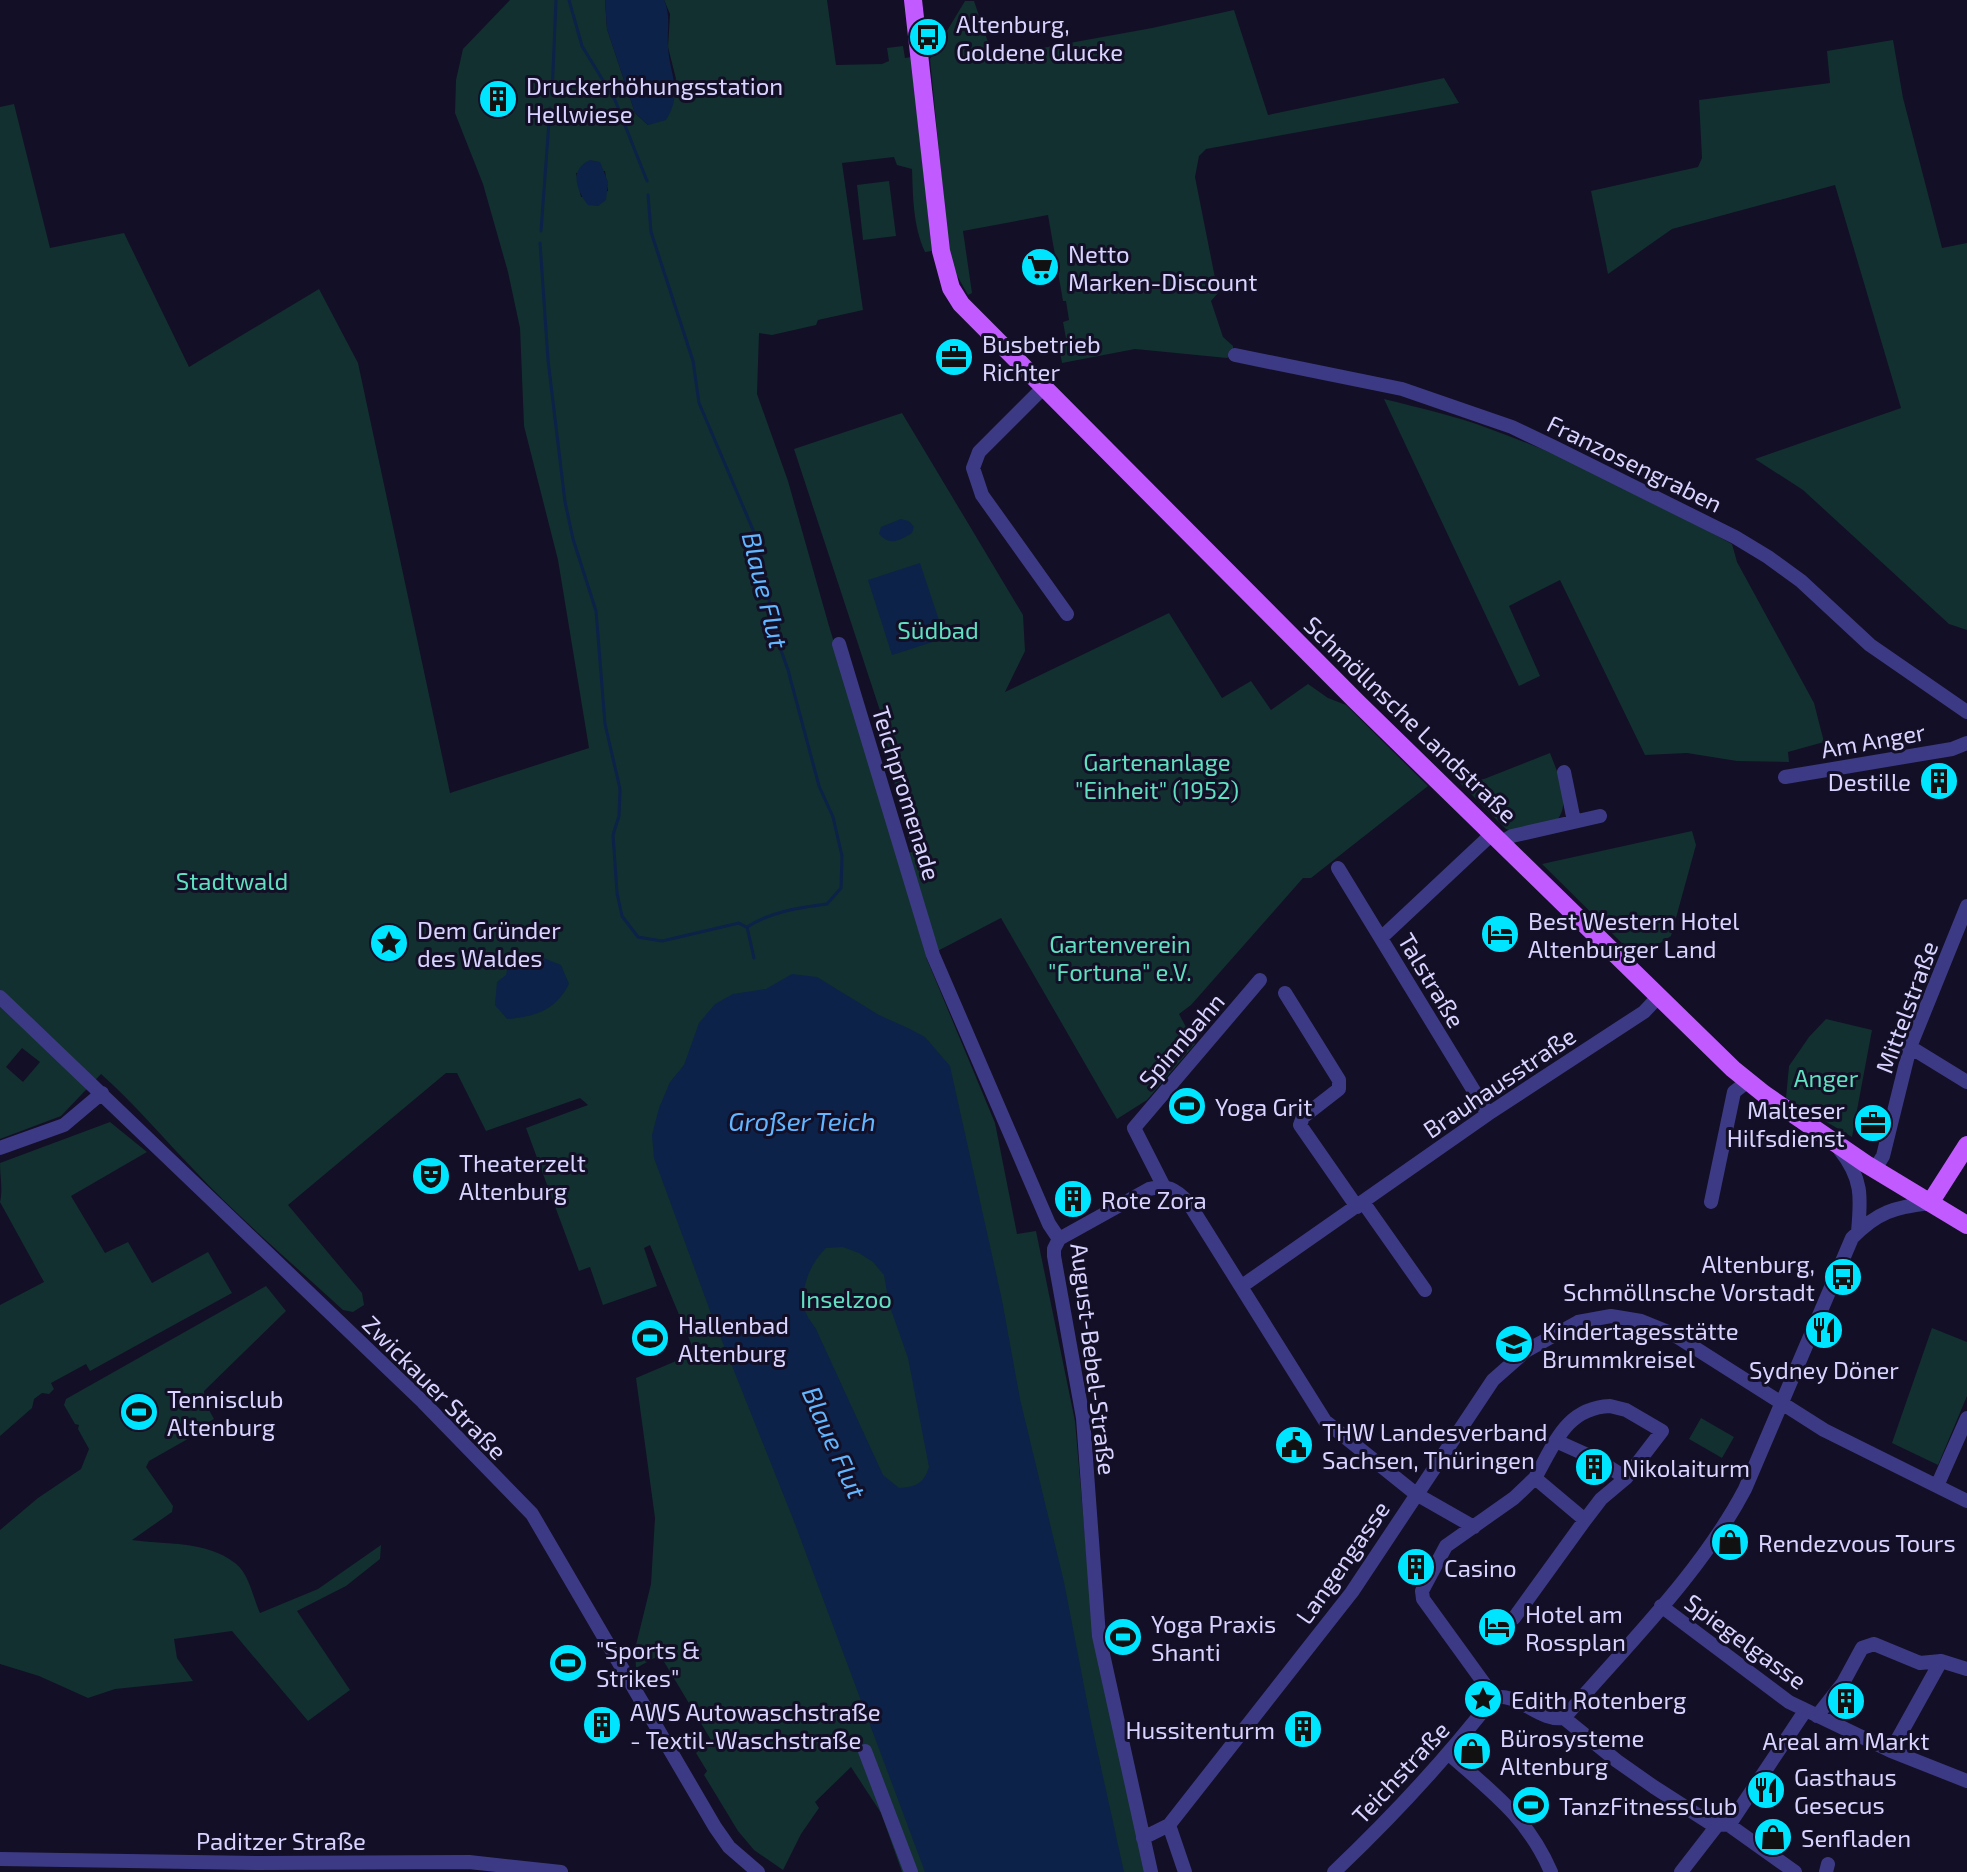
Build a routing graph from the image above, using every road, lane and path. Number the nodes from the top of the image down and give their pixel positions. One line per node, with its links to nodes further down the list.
1 (913, 0): 3 (main road, Schmöllnsche Landstraße)
2 (1235, 355): 6 (street, Franzosengraben)
3 (1044, 387): 4 (street); 12 (main road, Schmöllnsche Landstraße)
4 (1067, 614)
5 (839, 644): 16 (street, Teichpromenade)
6 (1967, 712)
7 (1967, 743): 9 (street, Am Anger)
8 (1564, 772): 11 (street)
9 (1785, 777)
10 (1600, 816): 11 (street)
11 (1574, 821): 12 (street)
12 (1498, 838): 15 (street); 19 (main road, Schmöllnsche Landstraße)
13 (1338, 868): 15 (street, Talstraße)
14 (1967, 906): 21 (street, Mittelstraße)
15 (1381, 938): 25 (street, Talstraße)
16 (933, 955): 36 (street, August-Bebel-Straße)
17 (1260, 980): 30 (street, Spinnbahn)
18 (1285, 993): 33 (street)
19 (1659, 996): 22 (main road, Schmöllnsche Landstraße); 25 (street, Brauhausstraße)
20 (0, 997): 24 (street, Zwickauer Straße)
21 (1910, 1047): 23 (street); 29 (street, Mittelstraße)
22 (1748, 1081): 26 (main road, Schmöllnsche Landstraße); 31 (street)
23 (1967, 1082)
24 (102, 1093): 28 (street); 67 (street, Zwickauer Straße)
25 (1488, 1114): 33 (street, Brauhausstraße)
26 (1833, 1142): 29 (main road, Schmöllnsche Landstraße); 35 (street)
27 (1967, 1145): 32 (main road)
28 (0, 1148)
29 (1875, 1169): 32 (main road, Schmöllnsche Landstraße)
30 (1163, 1185): 36 (street); 37 (street)
31 (1711, 1202)
32 (1930, 1203): 34 (main road, Schmöllnsche Landstraße); 35 (street)
33 (1360, 1204): 37 (street, Brauhausstraße); 38 (street)
34 (1967, 1225)
35 (1858, 1232): 39 (street)
36 (1059, 1239): 62 (street, August-Bebel-Straße)
37 (1242, 1286): 45 (street)
38 (1425, 1290)
39 (1781, 1401): 44 (street, Langengasse); 45 (street, Langengasse); 49 (street)
40 (1967, 1418): 44 (street)
41 (1556, 1441): 42 (street); 43 (street); 43 (street)
42 (1535, 1478): 47 (street); 48 (street)
43 (1626, 1478): 47 (street)
44 (1940, 1488): 46 (street, Langengasse)
45 (1416, 1494): 48 (street); 61 (street, Langengasse)
46 (1967, 1501)
47 (1585, 1520): 50 (street)
48 (1474, 1527): 53 (street)
49 (1661, 1606): 54 (street, Spiegelgasse); 55 (street)
50 (1514, 1618)
51 (1941, 1661): 52 (street); 54 (street); 57 (street)
52 (1967, 1669)
53 (1494, 1697): 55 (street); 58 (street, Teichstraße)
54 (1811, 1713): 57 (street, Spiegelgasse); 60 (street)
55 (1564, 1718): 60 (street)
56 (865, 1751): 68 (street)
57 (1891, 1751): 59 (street, Spiegelgasse)
58 (1449, 1754): 71 (street, Teichstraße); 72 (street)
59 (1967, 1781)
60 (1724, 1824): 73 (street); 74 (street)
61 (1169, 1825): 62 (street); 70 (street)
62 (1143, 1838): 69 (street, August-Bebel-Straße)
63 (0, 1859): 64 (street, Paditzer Straße)
64 (258, 1867): 65 (street, Paditzer Straße)
65 (399, 1867): 66 (street, Paditzer Straße)
66 (561, 1872)
67 (758, 1872)
68 (911, 1872)
69 (1151, 1872)
70 (1185, 1872)
71 (1334, 1872)
72 (1551, 1872)
73 (1681, 1872)
74 (1795, 1872)

